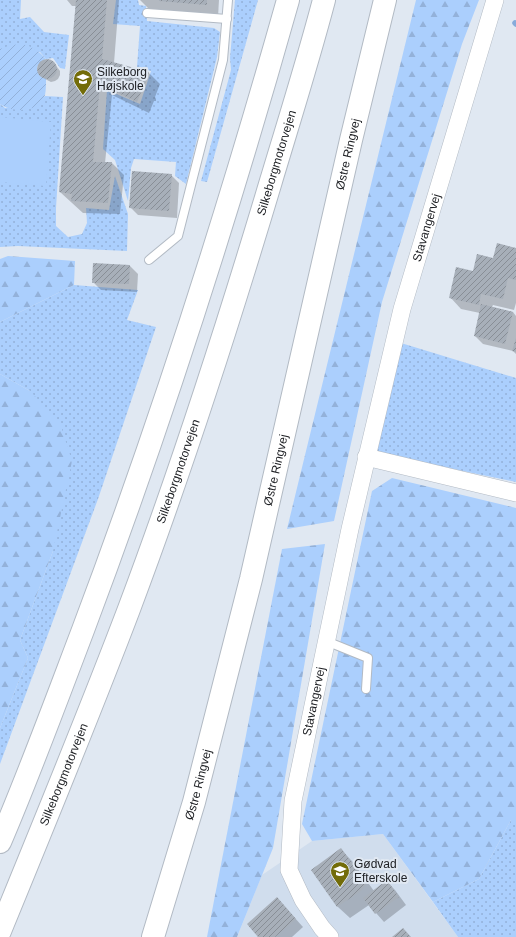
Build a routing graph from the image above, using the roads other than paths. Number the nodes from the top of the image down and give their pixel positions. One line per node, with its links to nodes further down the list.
1 (228, 0): 7 (lane)
2 (288, 0): 13 (main road)
3 (324, 0): 14 (main road, Silkeborgmotorvejen)
4 (385, 0): 15 (main road, Østre Ringvej)
5 (495, 0): 9 (street, Stavangervej)
6 (147, 13): 7 (lane)
7 (227, 19): 8 (lane)
8 (149, 260)
9 (366, 457): 10 (street); 11 (street, Stavangervej)
10 (516, 493)
11 (326, 641): 12 (lane); 16 (street, Stavangervej)
12 (366, 689)
13 (0, 842)
14 (0, 931)
15 (153, 937)
16 (330, 937)

